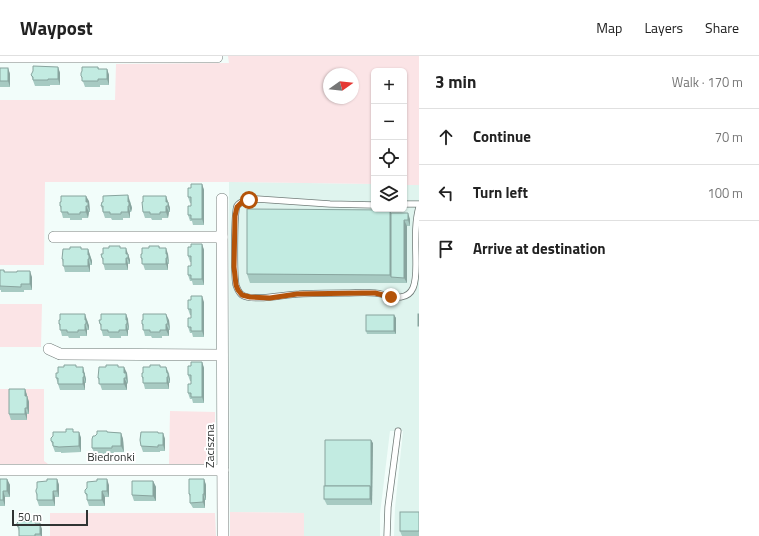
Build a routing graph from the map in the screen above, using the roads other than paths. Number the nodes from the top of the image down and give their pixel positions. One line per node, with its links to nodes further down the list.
1 (217, 57): 2 (street)
2 (0, 58)
3 (222, 199): 8 (street, Zaciszna)
4 (407, 204): 6 (lane)
5 (371, 205): 6 (lane)
6 (419, 205)
7 (54, 237): 8 (street)
8 (222, 237): 10 (street, Zaciszna)
9 (49, 349): 10 (street)
10 (222, 355): 13 (street, Zaciszna)
11 (398, 431): 15 (lane)
12 (0, 470): 13 (street, Biedronki)
13 (223, 470): 14 (street, Zaciszna)
14 (223, 536)
15 (387, 536)

